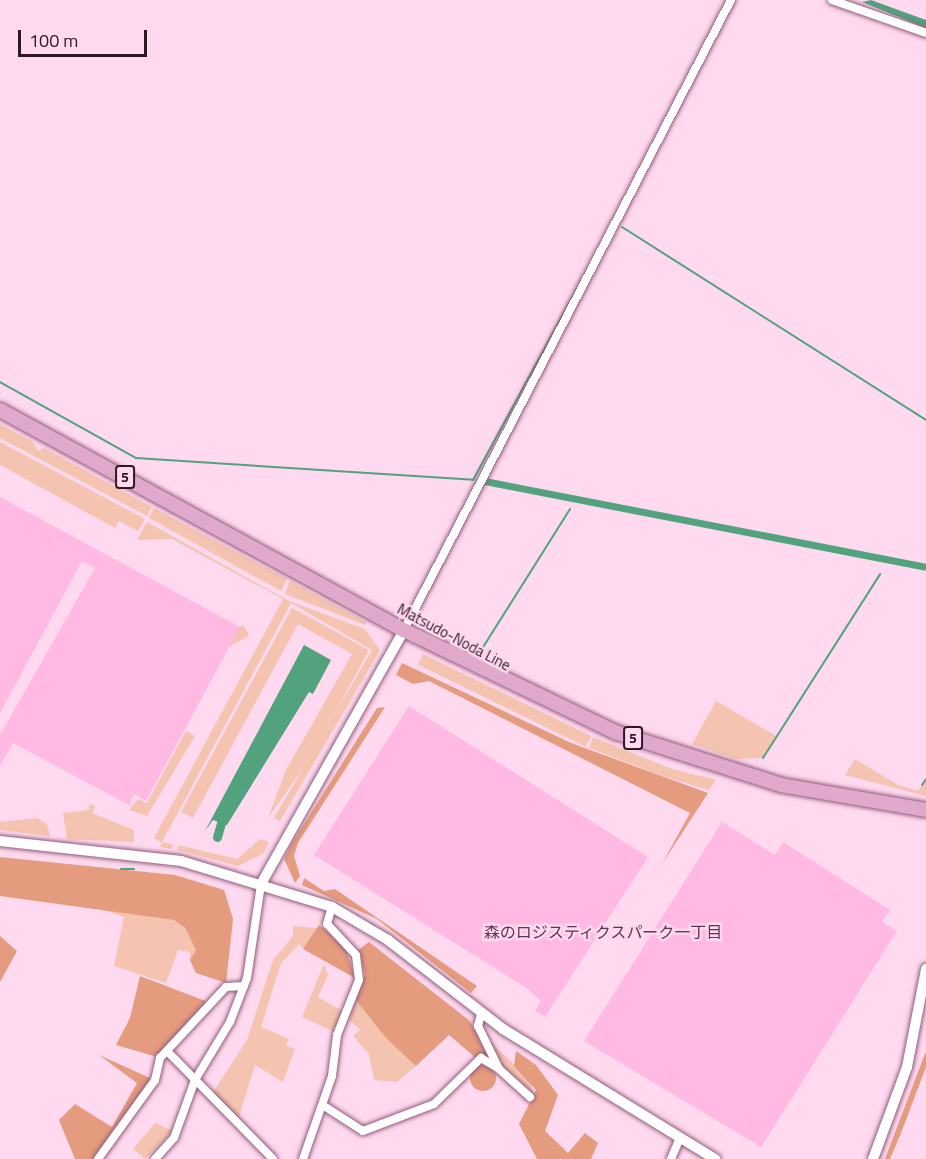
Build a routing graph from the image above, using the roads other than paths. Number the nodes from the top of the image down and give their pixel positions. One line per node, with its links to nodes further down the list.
1 (731, 0): 6 (street)
2 (832, 0): 3 (street)
3 (858, 4): 4 (street)
4 (926, 33)
5 (0, 410): 6 (main road, Matsudo-Noda Line / 5)
6 (404, 630): 7 (main road, Matsudo-Noda Line / 5); 9 (street)
7 (926, 810)
8 (0, 841): 9 (street)
9 (261, 884): 10 (street); 12 (street)
10 (332, 907): 13 (street); 18 (street)
11 (926, 969): 26 (street)
12 (244, 986): 14 (street); 16 (street)
13 (481, 1014): 15 (street); 19 (street)
14 (167, 1051): 16 (street); 20 (street)
15 (499, 1069): 17 (street); 18 (street)
16 (195, 1080): 21 (street); 22 (street)
17 (530, 1096)
18 (324, 1106): 23 (street)
19 (680, 1138): 24 (street); 25 (street)
20 (98, 1159)
21 (155, 1159)
22 (273, 1159)
23 (303, 1159)
24 (671, 1159)
25 (715, 1159)
26 (873, 1159)

